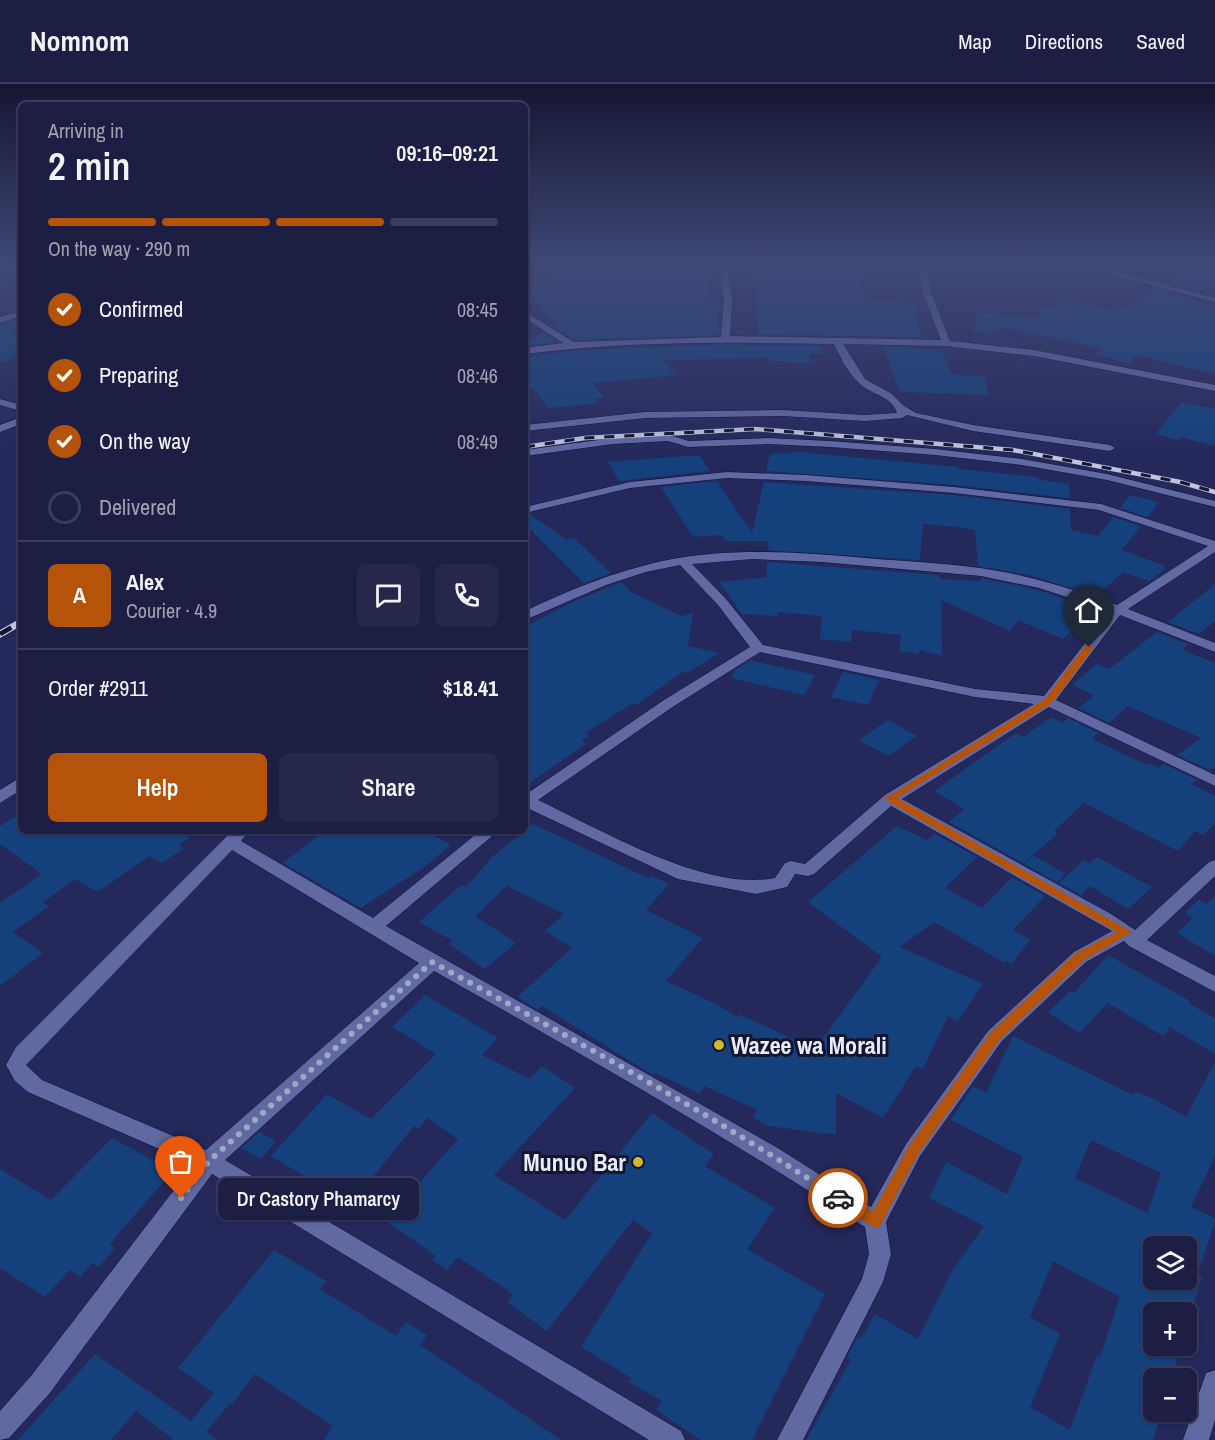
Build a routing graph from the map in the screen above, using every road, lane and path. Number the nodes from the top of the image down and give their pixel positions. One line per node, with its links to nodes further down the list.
1 (541, 327): 7 (street)
2 (726, 327): 4 (street)
3 (940, 327): 6 (street)
4 (725, 339): 5 (street); 7 (street)
5 (837, 341): 6 (street); 12 (street)
6 (946, 343): 9 (street)
7 (572, 345): 8 (street)
8 (528, 351)
9 (1215, 388)
10 (0, 402): 11 (street)
11 (18, 407)
12 (901, 408): 14 (street); 16 (street)
13 (18, 421): 15 (street)
14 (528, 428)
15 (0, 429)
16 (1110, 448)
17 (528, 453): 18 (street)
18 (1215, 504)
19 (528, 509): 20 (street)
20 (1215, 546): 22 (street)
21 (683, 561): 22 (street); 23 (street); 24 (street)
22 (1117, 610): 25 (street); 26 (street)
23 (528, 614)
24 (758, 648): 26 (street); 30 (street)
25 (1215, 648)
26 (1048, 701): 27 (street); 31 (street)
27 (1215, 781)
28 (18, 784): 29 (street)
29 (0, 798)
30 (528, 799)
31 (890, 799): 32 (street); 37 (street)
32 (528, 802)
33 (486, 834): 36 (street)
34 (235, 836): 36 (street); 40 (street)
35 (1215, 866): 37 (street)
36 (374, 927): 38 (street)
37 (1131, 937): 39 (street); 41 (street)
38 (432, 962): 40 (street); 41 (street)
39 (1215, 985)
40 (209, 1161): 43 (street); 44 (street)
41 (875, 1221): 45 (street)
42 (1215, 1382): 46 (street)
43 (0, 1429)
44 (672, 1440)
45 (790, 1440)
46 (1196, 1440)

